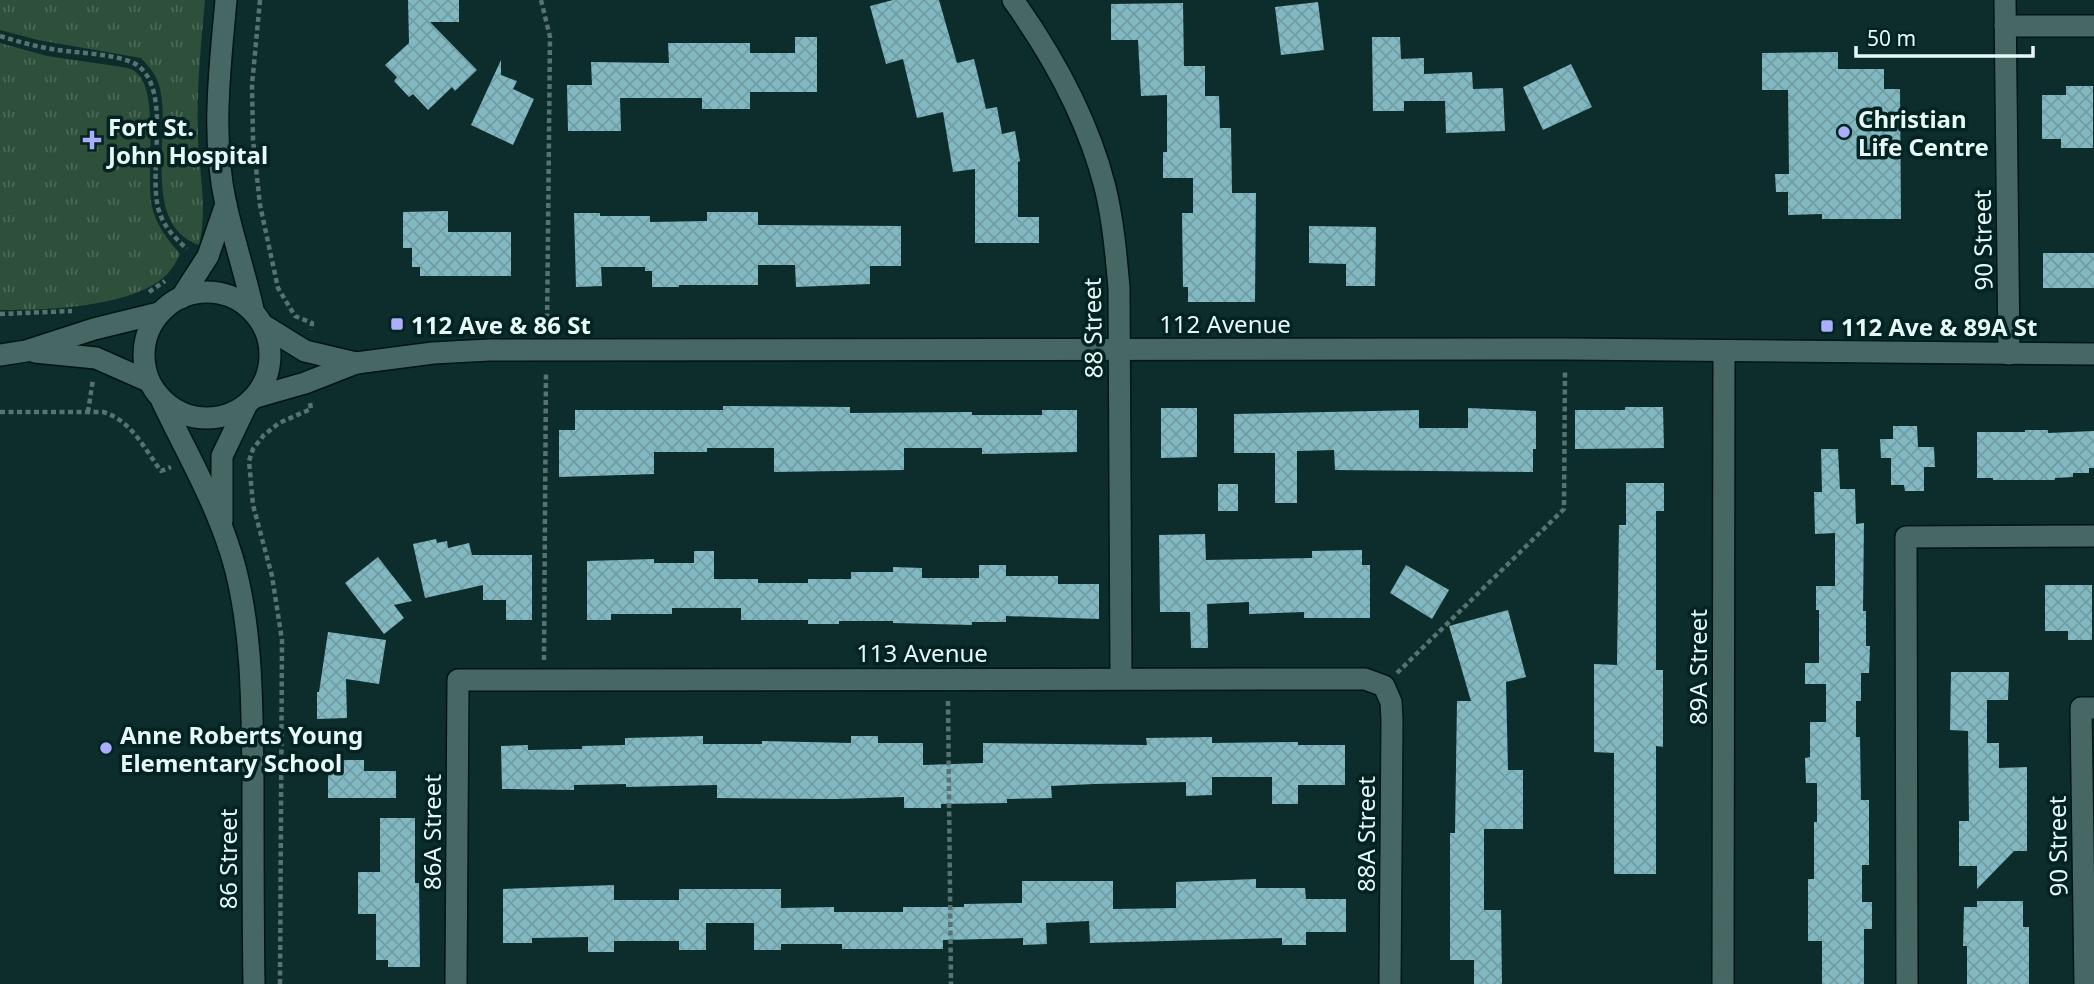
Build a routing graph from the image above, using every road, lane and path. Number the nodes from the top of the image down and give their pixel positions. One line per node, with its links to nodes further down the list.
1 (226, 0): 9 (street)
2 (260, 0): 21 (path)
3 (541, 0): 20 (path)
4 (1013, 0): 22 (street, 88 Street)
5 (2005, 0): 6 (street, 90 Street)
6 (2005, 26): 7 (street); 26 (street, 90 Street)
7 (2094, 26)
8 (0, 36): 10 (path)
9 (226, 204): 15 (street); 19 (street)
10 (187, 249): 11 (path); 12 (path)
11 (198, 253)
12 (181, 261)
13 (173, 274): 14 (path)
14 (143, 294)
15 (181, 298): 17 (street); 19 (street)
16 (79, 310): 18 (path)
17 (159, 313): 24 (street); 32 (street)
18 (0, 314)
19 (258, 317): 29 (street, 112 Avenue); 35 (street)
20 (547, 326)
21 (309, 336)
22 (1120, 349): 23 (street, 112 Avenue); 29 (street, 112 Avenue); 42 (street, 88 Street)
23 (1565, 349): 25 (street, 112 Avenue); 45 (path)
24 (26, 351): 28 (street); 32 (street)
25 (1724, 351): 26 (street, 112 Avenue); 52 (street, 89A Street)
26 (2009, 354): 27 (street, 112 Avenue)
27 (2094, 354)
28 (0, 355)
29 (356, 363): 35 (street, 112 Avenue)
30 (546, 369): 44 (path)
31 (94, 370): 37 (path)
32 (148, 381): 34 (street)
33 (308, 396): 48 (path)
34 (162, 401): 35 (street); 39 (street, 86 Street)
35 (251, 402): 39 (street, 86 Street)
36 (0, 412): 37 (path)
37 (88, 412): 38 (path)
38 (179, 464)
39 (222, 526): 47 (street, 86 Street)
40 (2094, 536): 53 (street)
41 (947, 678): 42 (street, 113 Avenue); 44 (street, 113 Avenue); 50 (path)
42 (1121, 678): 45 (street, 113 Avenue)
43 (458, 680): 44 (street, 113 Avenue); 49 (street, 86A Street)
44 (544, 681)
45 (1384, 686): 51 (street, 88A Street)
46 (2088, 708): 54 (street, 90 Street)
47 (254, 984)
48 (280, 984)
49 (456, 984)
50 (951, 984)
51 (1390, 984)
52 (1723, 984)
53 (1907, 984)
54 (2085, 984)

